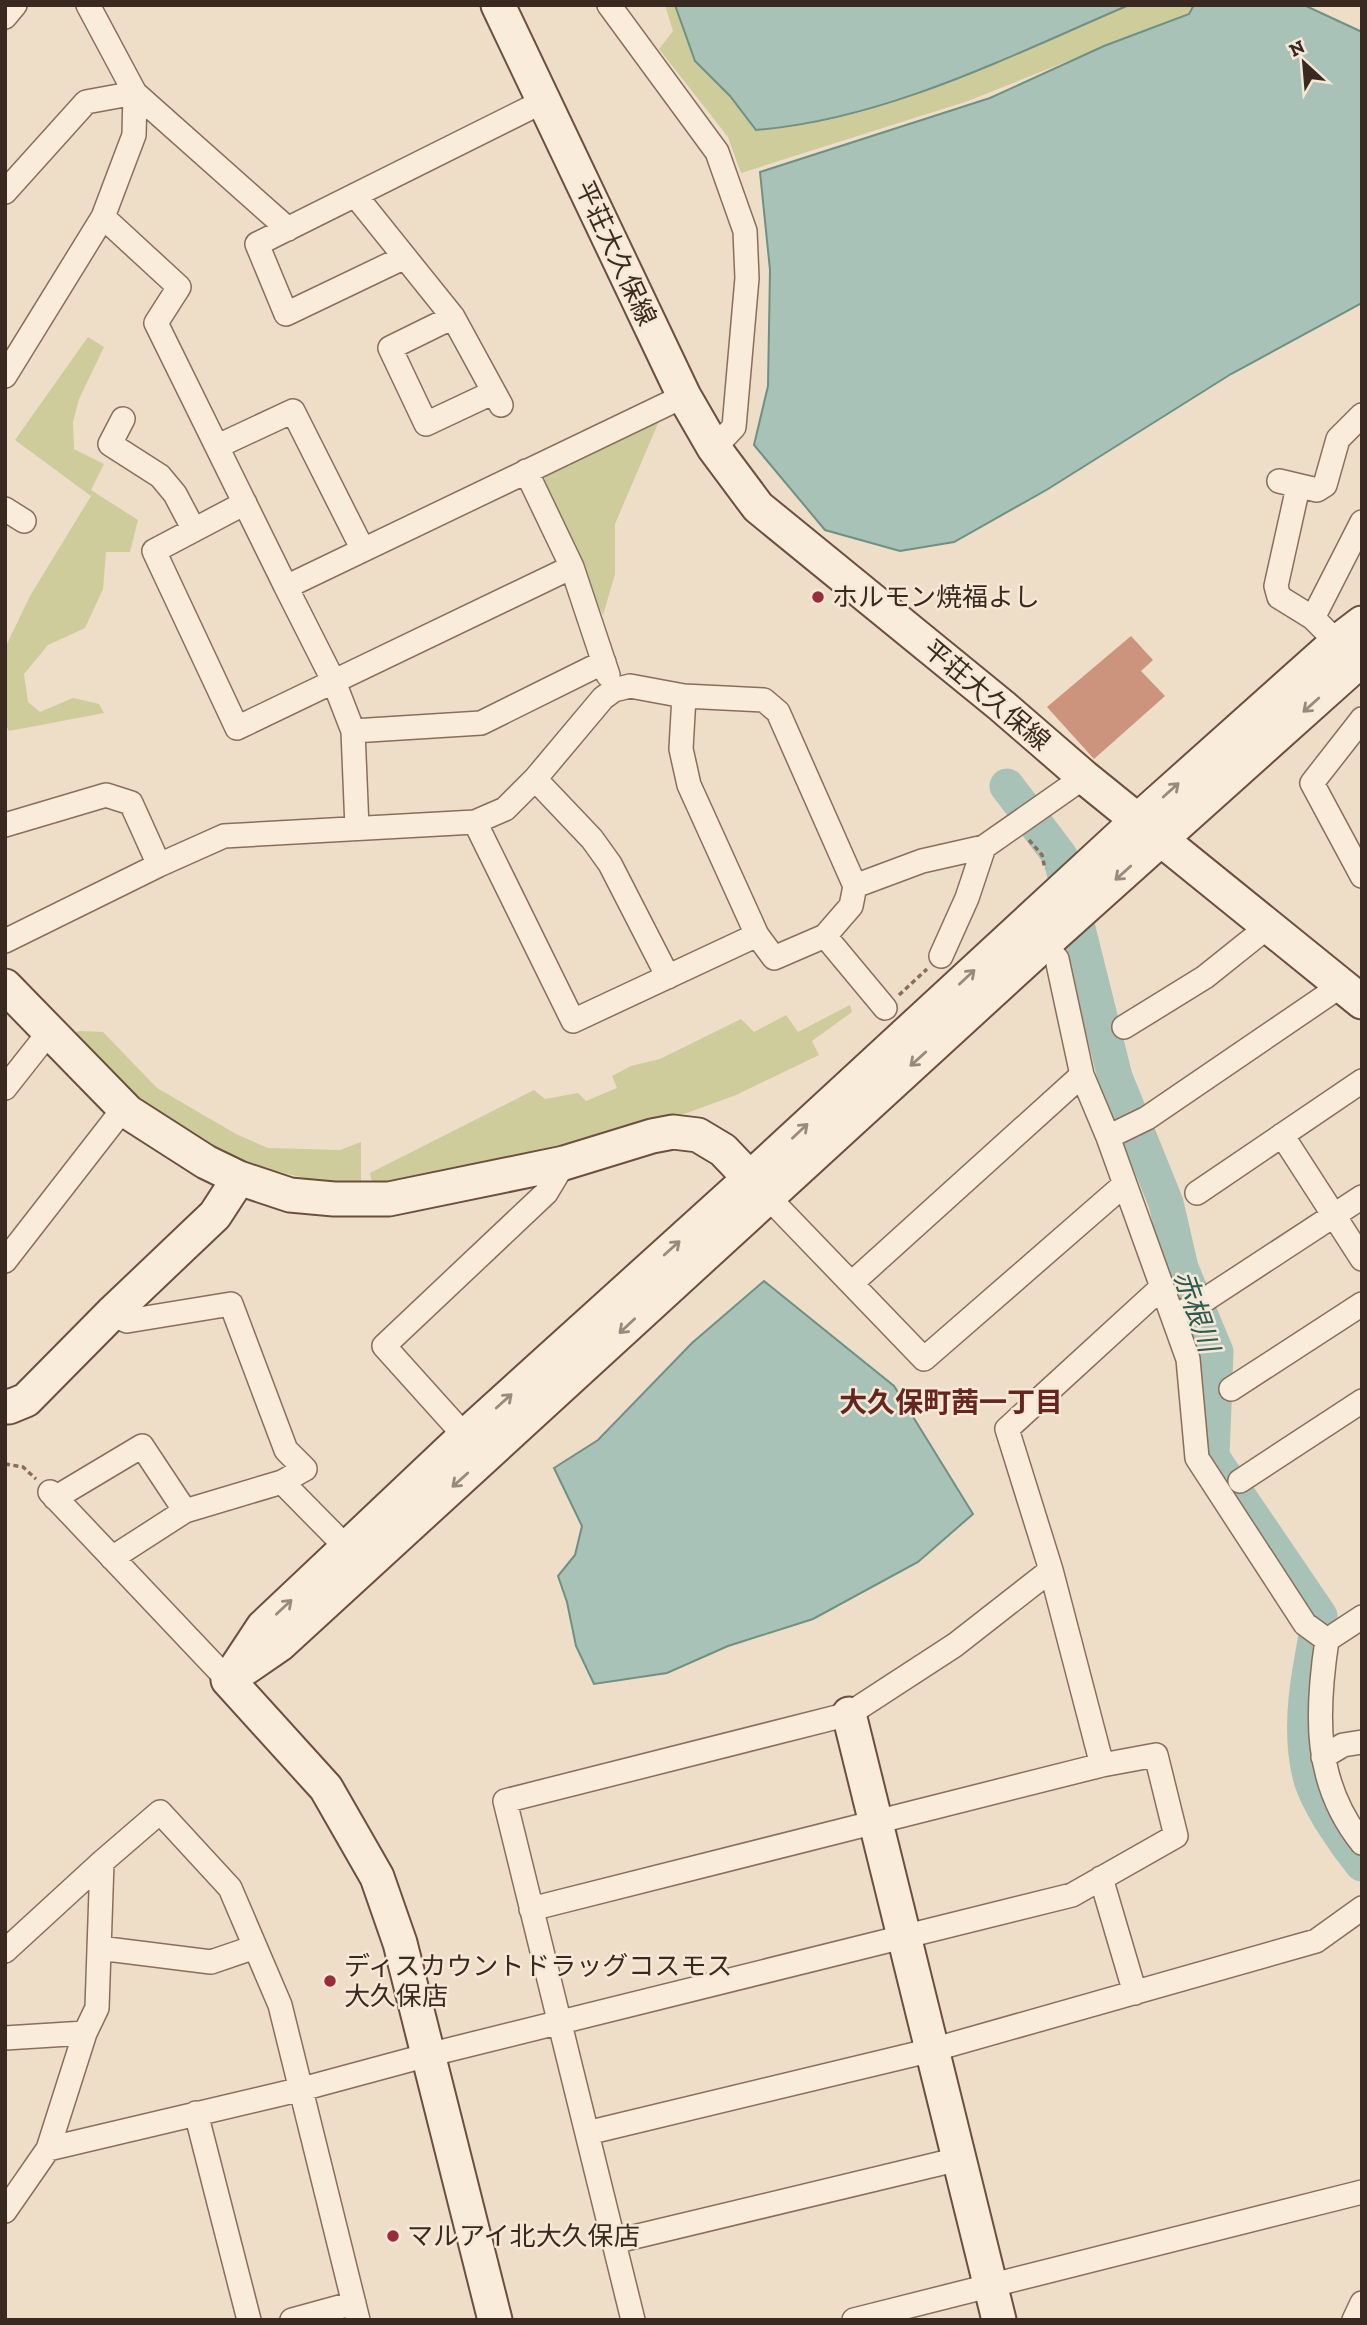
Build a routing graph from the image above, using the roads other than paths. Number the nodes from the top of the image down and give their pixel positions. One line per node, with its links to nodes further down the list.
1 (15, 5): 5 (street)
2 (88, 5): 6 (street)
3 (498, 5): 7 (street, 平荘大久保線)
4 (609, 5): 19 (street)
5 (5, 17)
6 (135, 93): 8 (street); 10 (street); 11 (street)
7 (544, 101): 9 (street); 15 (street, 平荘大久保線)
8 (5, 192)
9 (355, 195): 11 (street); 12 (street)
10 (103, 218): 14 (street); 18 (street)
11 (288, 229): 12 (street)
12 (403, 258): 13 (street)
13 (453, 317): 13 (street)
14 (5, 376)
15 (684, 396): 19 (street, 平荘大久保線); 20 (street)
16 (1362, 415): 27 (street)
17 (123, 419): 23 (street)
18 (218, 446): 21 (street); 24 (street)
19 (714, 447): 35 (street, 平荘大久保線)
20 (526, 471): 24 (street); 25 (street)
21 (245, 503): 23 (street); 26 (street)
22 (1362, 522): 27 (street)
23 (194, 530): 30 (street)
24 (363, 550): 26 (street)
25 (572, 567): 29 (street); 30 (street)
26 (286, 587): 30 (street)
27 (1313, 618): 28 (street)
28 (1356, 649): 40 (street)
29 (604, 662): 31 (street); 34 (street)
30 (334, 682): 34 (street)
31 (614, 690): 32 (street); 36 (street)
32 (684, 696): 44 (street); 46 (street)
33 (1362, 719): 42 (street)
34 (353, 731): 39 (street)
35 (1084, 776): 40 (street, 平荘大久保線); 41 (street)
36 (535, 779): 37 (street); 51 (street)
37 (475, 822): 39 (street); 51 (street)
38 (5, 825): 43 (street)
39 (357, 828): 43 (street)
40 (1150, 829): 45 (street, 平荘大久保線); 49 (street, one-way to 49); 66 (street, one-way to 40)
41 (984, 848): 44 (street); 50 (street)
42 (1359, 861)
43 (159, 865): 48 (street)
44 (855, 886): 47 (street)
45 (1270, 925): 53 (street, 平荘大久保線); 55 (street)
46 (757, 935): 47 (street); 51 (street)
47 (825, 936): 54 (street)
48 (5, 941)
49 (1044, 944): 57 (street); 66 (street, one-way to 66)
50 (941, 956)
51 (668, 977)
52 (5, 986): 56 (street)
53 (1352, 994): 62 (street)
54 (885, 1008)
55 (1125, 1027)
56 (50, 1031): 59 (street); 60 (street)
57 (1082, 1075): 62 (street); 72 (street)
58 (1362, 1081): 61 (street)
59 (5, 1088)
60 (124, 1108): 64 (street); 71 (street)
61 (1282, 1135): 67 (street); 69 (street)
62 (1108, 1137): 65 (street)
63 (564, 1163): 64 (street); 66 (street); 80 (street)
64 (239, 1178): 75 (street)
65 (1125, 1184): 72 (street); 73 (street)
66 (759, 1187): 72 (street); 80 (street, one-way to 66); 89 (street, one-way to 89)
67 (1196, 1193)
68 (1362, 1197): 69 (street)
69 (1332, 1216): 70 (street); 76 (street)
70 (1362, 1259)
71 (5, 1261)
72 (852, 1283)
73 (1162, 1287): 76 (street); 86 (street)
74 (1362, 1304): 77 (street)
75 (111, 1314): 79 (street); 81 (street)
76 (1173, 1317): 88 (street)
77 (1231, 1389)
78 (1362, 1401): 82 (street)
79 (5, 1406)
80 (465, 1436): 84 (street)
81 (282, 1482): 83 (street); 84 (street)
82 (1240, 1482)
83 (185, 1511): 85 (street); 85 (street)
84 (347, 1548): 89 (street, one-way to 84)
85 (112, 1558): 89 (street)
86 (1051, 1570): 90 (street); 93 (street)
87 (1362, 1617): 88 (street)
88 (1327, 1640): 92 (street)
89 (228, 1680): 109 (street)
90 (849, 1714): 94 (street); 99 (street)
91 (1362, 1742): 92 (street)
92 (1323, 1757): 95 (street)
93 (1102, 1765): 94 (street); 97 (street)
94 (876, 1821): 99 (street); 100 (street)
95 (1362, 1843)
96 (102, 1862): 101 (street); 102 (street); 103 (street)
97 (1101, 1878): 100 (street); 104 (street)
98 (1362, 1908): 104 (street)
99 (531, 1909): 105 (street)
100 (904, 1938): 105 (street); 108 (street)
101 (255, 1947): 102 (street); 110 (street)
102 (99, 1948): 106 (street)
103 (5, 1951)
104 (1135, 1993): 108 (street)
105 (559, 2023): 109 (street); 112 (street)
106 (85, 2033): 107 (street); 113 (street)
107 (5, 2038)
108 (932, 2050): 112 (street); 114 (street)
109 (428, 2055): 110 (street); 123 (street)
110 (302, 2089): 111 (street); 120 (street)
111 (196, 2113): 113 (street); 121 (street)
112 (587, 2133): 117 (street)
113 (48, 2149): 116 (street)
114 (959, 2159): 117 (street); 118 (street)
115 (1362, 2192): 118 (street)
116 (5, 2211)
117 (613, 2242): 124 (street)
118 (990, 2284): 125 (street); 126 (street)
119 (1362, 2303): 127 (street)
120 (356, 2312): 122 (street)
121 (249, 2320)
122 (292, 2320)
123 (495, 2320)
124 (633, 2320)
125 (854, 2320)
126 (999, 2320)
127 (1354, 2320)

